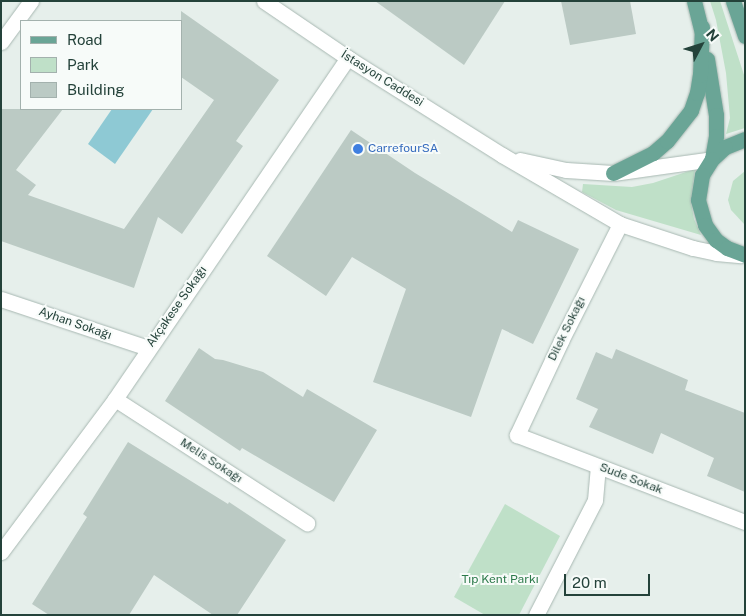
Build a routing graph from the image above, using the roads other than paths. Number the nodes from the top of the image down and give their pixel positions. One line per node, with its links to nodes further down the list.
1 (31, 1): 7 (street)
2 (264, 1): 8 (street, İstasyon Caddesi)
3 (694, 1): 5 (main road)
4 (733, 1): 6 (main road)
5 (702, 27): 11 (main road); 12 (main road)
6 (745, 36)
7 (1, 42)
8 (348, 58): 10 (street, İstasyon Caddesi); 16 (street, Akçakese Sokağı)
9 (745, 139): 11 (main road)
10 (502, 155): 12 (street); 13 (street)
11 (712, 158): 12 (street); 14 (main road)
12 (612, 173)
13 (620, 224): 14 (street); 18 (street, Dilek Sokağı)
14 (745, 255)
15 (1, 299): 16 (street, Ayhan Sokağı)
16 (148, 348): 17 (street, Akçakese Sokağı)
17 (115, 399): 21 (street, Melis Sokağı); 22 (street, Akçakese Sokağı)
18 (517, 435): 19 (street, Sude Sokak)
19 (598, 466): 20 (street, Sude Sokak); 23 (street)
20 (745, 522)
21 (308, 523)
22 (1, 552)
23 (536, 615)

